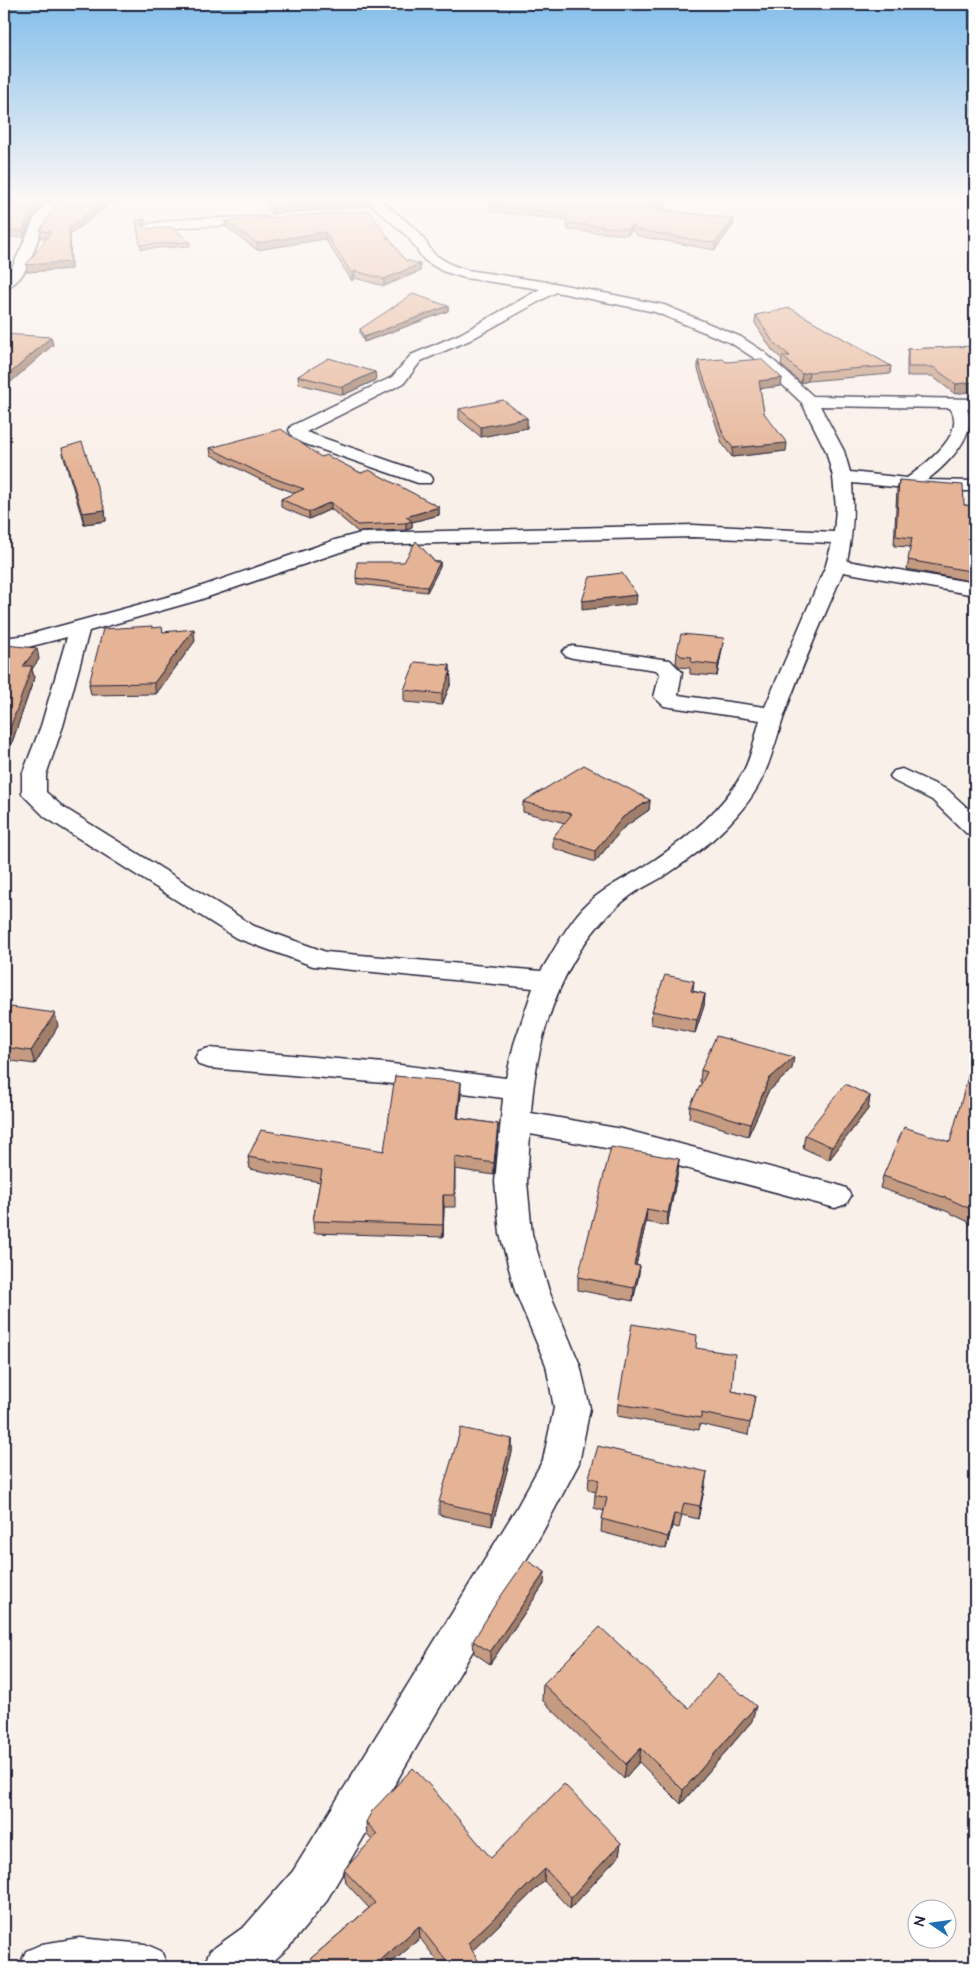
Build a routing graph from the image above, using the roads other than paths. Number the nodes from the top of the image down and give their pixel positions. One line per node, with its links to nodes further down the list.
1 (550, 289): 7 (street)
2 (564, 289): 3 (street)
3 (809, 401): 4 (street); 6 (street)
4 (954, 402): 5 (street); 8 (street)
5 (975, 404)
6 (842, 477): 8 (street); 10 (street)
7 (424, 479)
8 (911, 483): 9 (street)
9 (975, 486)
10 (843, 538): 11 (street); 13 (street)
11 (836, 565): 12 (street); 16 (street)
12 (975, 588)
13 (80, 626): 14 (street); 19 (street)
14 (4, 644)
15 (572, 652): 16 (street)
16 (773, 715): 19 (street)
17 (902, 776): 18 (street)
18 (975, 828)
19 (550, 982): 21 (street)
20 (210, 1058): 21 (street)
21 (518, 1090): 22 (street)
22 (516, 1121): 23 (street); 26 (street)
23 (836, 1196)
24 (42, 1967): 25 (street)
25 (145, 1967)
26 (226, 1967)

